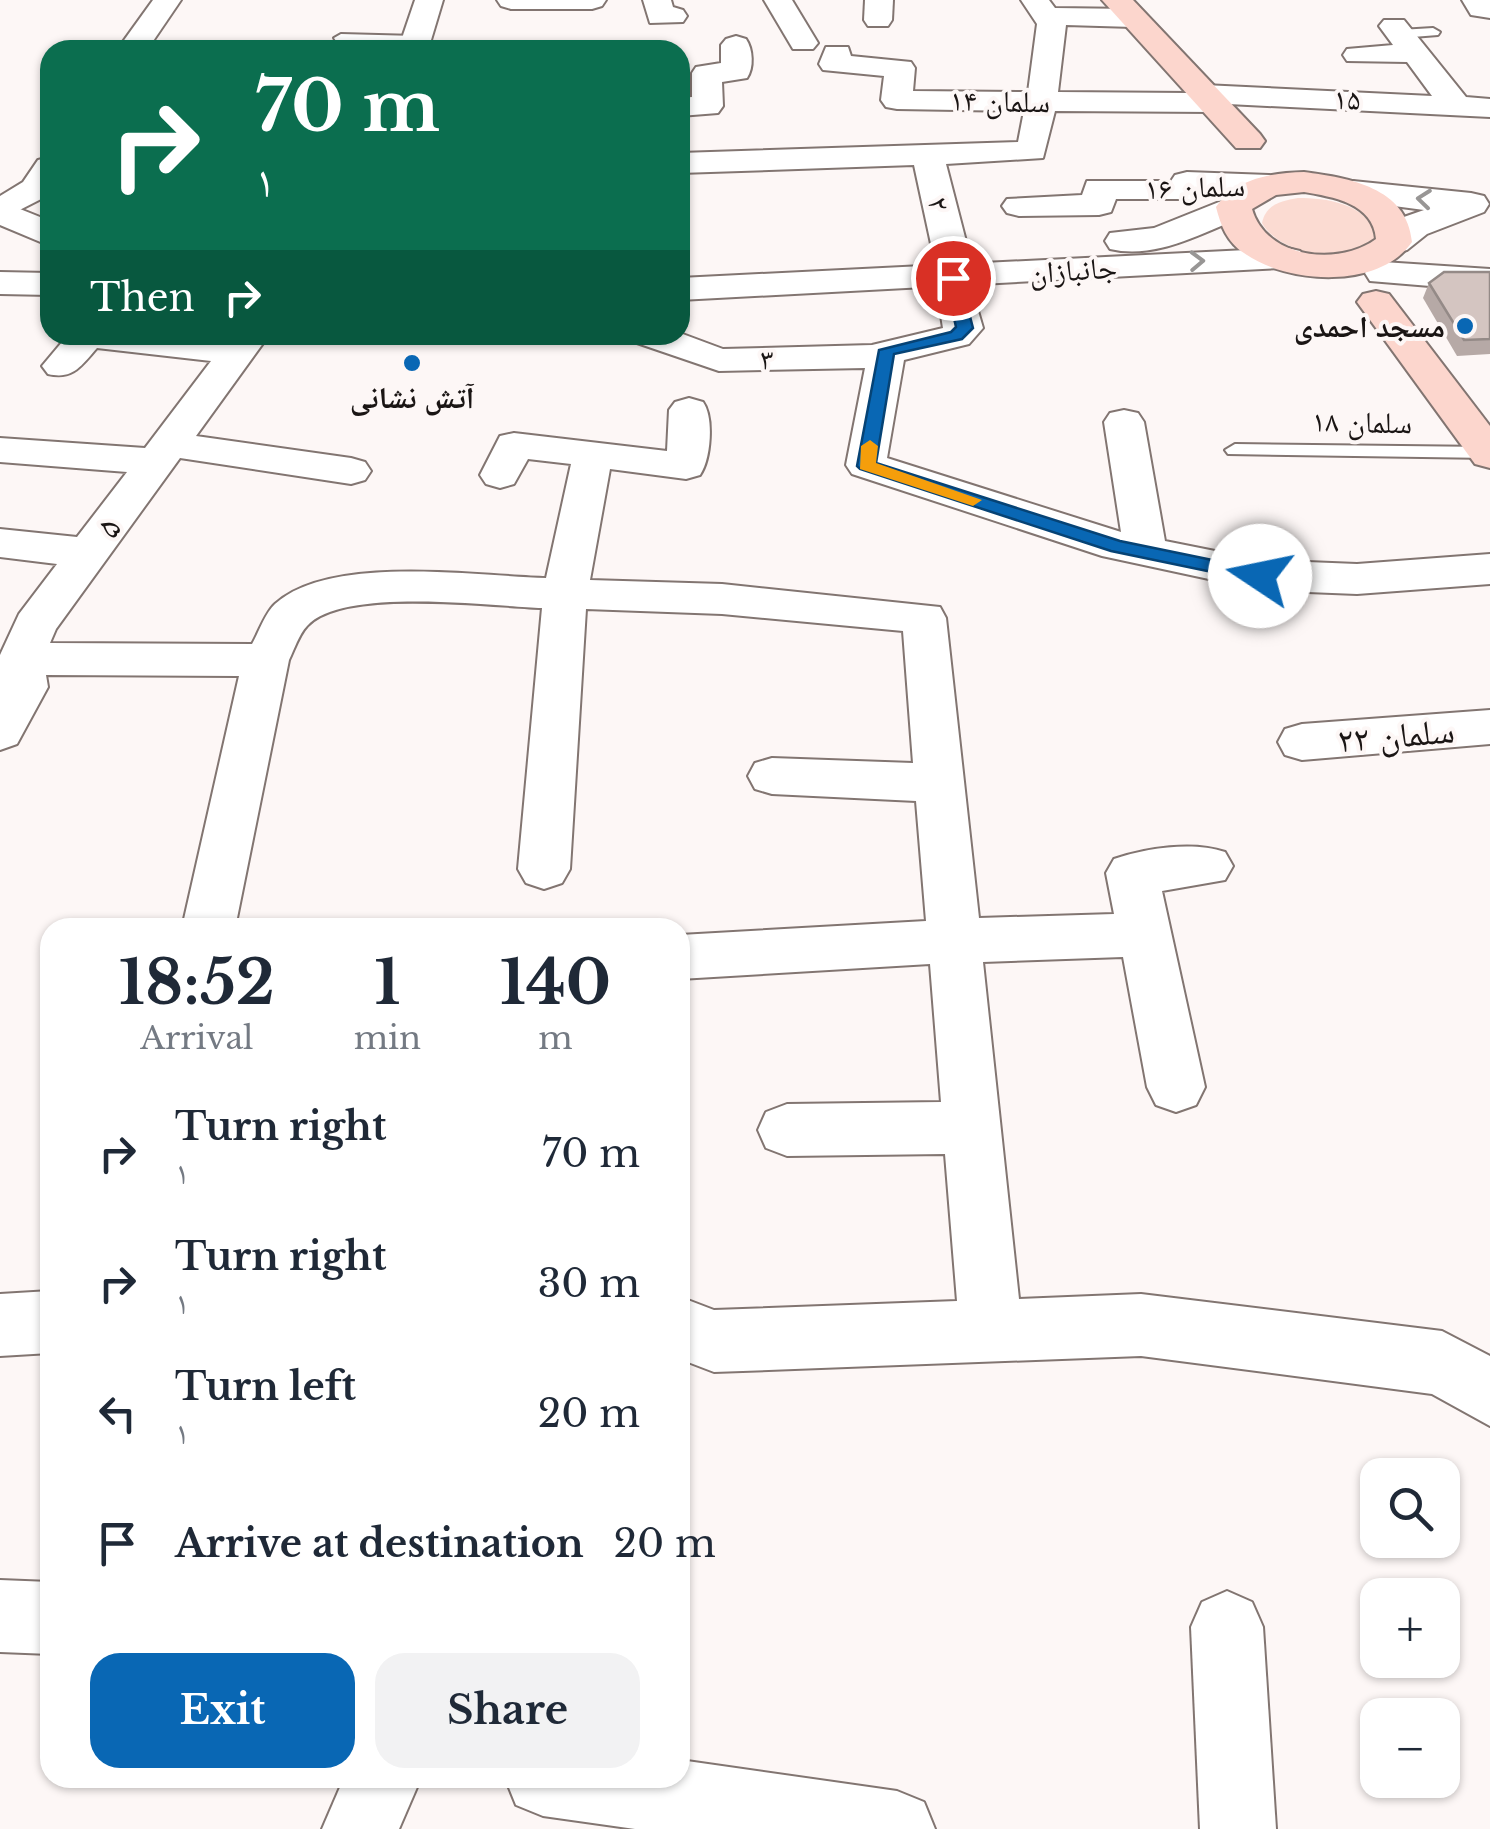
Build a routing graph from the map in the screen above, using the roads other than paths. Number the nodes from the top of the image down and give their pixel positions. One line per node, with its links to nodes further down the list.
1 (167, 0): 12 (street)
2 (429, 0): 14 (street)
3 (511, 0): 6 (street)
4 (1476, 0): 9 (street)
5 (602, 7): 6 (street)
6 (555, 8)
7 (1041, 8): 8 (street); 20 (street)
8 (1125, 9): 19 (main road)
9 (1490, 9)
10 (774, 12): 15 (street)
11 (341, 38): 13 (lane)
12 (139, 40)
13 (362, 40)
14 (416, 40)
15 (802, 43)
16 (736, 45): 22 (street)
17 (837, 53): 20 (street, سلمان ۱۴)
18 (1358, 56): 21 (street)
19 (1209, 99): 20 (street, سلمان ۱۴); 21 (street, ۱۵); 28 (main road)
20 (1039, 102): 26 (street)
21 (1454, 103): 23 (street, ۱۵)
22 (690, 107)
23 (1490, 108)
24 (928, 155): 25 (street); 26 (street); 38 (street, ۲)
25 (690, 163)
26 (1017, 180): 28 (street, سلمان ۱۶)
27 (40, 182): 32 (street)
28 (1283, 183): 29 (main road); 31 (main road)
29 (1353, 192): 30 (street, one-way to 29); 39 (main road)
30 (1480, 202): 39 (street)
31 (1234, 208): 36 (main road); 38 (street, جانبازان)
32 (0, 211): 33 (street)
33 (40, 230)
34 (0, 256): 35 (street)
35 (40, 256)
36 (1292, 260): 38 (street, جانبازان, one-way to 36); 39 (main road)
37 (690, 264): 38 (street, جانبازان)
38 (952, 266): 43 (street, جانبازان); 47 (street, ۲)
39 (1385, 267): 40 (street); 51 (main road)
40 (1490, 280)
41 (0, 283): 42 (street)
42 (40, 284)
43 (690, 288)
44 (80, 345): 48 (street)
45 (242, 345): 54 (street, ۵)
46 (678, 345): 47 (street, ۳)
47 (887, 350): 59 (street)
48 (61, 366)
49 (688, 410): 55 (street)
50 (1124, 422): 59 (street)
51 (1487, 448): 53 (lane, سلمان ۱۸)
52 (0, 450): 54 (street)
53 (1235, 450)
54 (163, 452): 56 (street); 60 (street, ۵)
55 (593, 455): 57 (street); 62 (street)
56 (351, 471)
57 (500, 476)
58 (0, 543): 60 (street)
59 (1145, 552): 61 (street)
60 (89, 553): 63 (street, ۵)
61 (1490, 569)
62 (565, 594): 64 (street); 69 (street); 71 (street)
63 (21, 660): 64 (street); 66 (street, ۵)
64 (266, 660): 72 (street)
65 (1490, 727): 67 (street, سلمان ۲۲)
66 (0, 732)
67 (1302, 742)
68 (772, 776): 69 (street)
69 (940, 783): 74 (street)
70 (1207, 866): 73 (street)
71 (544, 869)
72 (210, 918)
73 (1142, 935): 74 (street); 76 (street)
74 (954, 941): 75 (street); 77 (street)
75 (690, 956)
76 (1176, 1088)
77 (972, 1128): 78 (street); 81 (street)
78 (787, 1130)
79 (40, 1323): 80 (street)
80 (0, 1325)
81 (991, 1331): 82 (street); 83 (street)
82 (690, 1332)
83 (1490, 1394)
84 (0, 1616): 85 (street)
85 (40, 1618)
86 (1227, 1627): 91 (street)
87 (378, 1788): 89 (street)
88 (612, 1788): 90 (street)
89 (360, 1829)
90 (897, 1829)
91 (1238, 1829)

